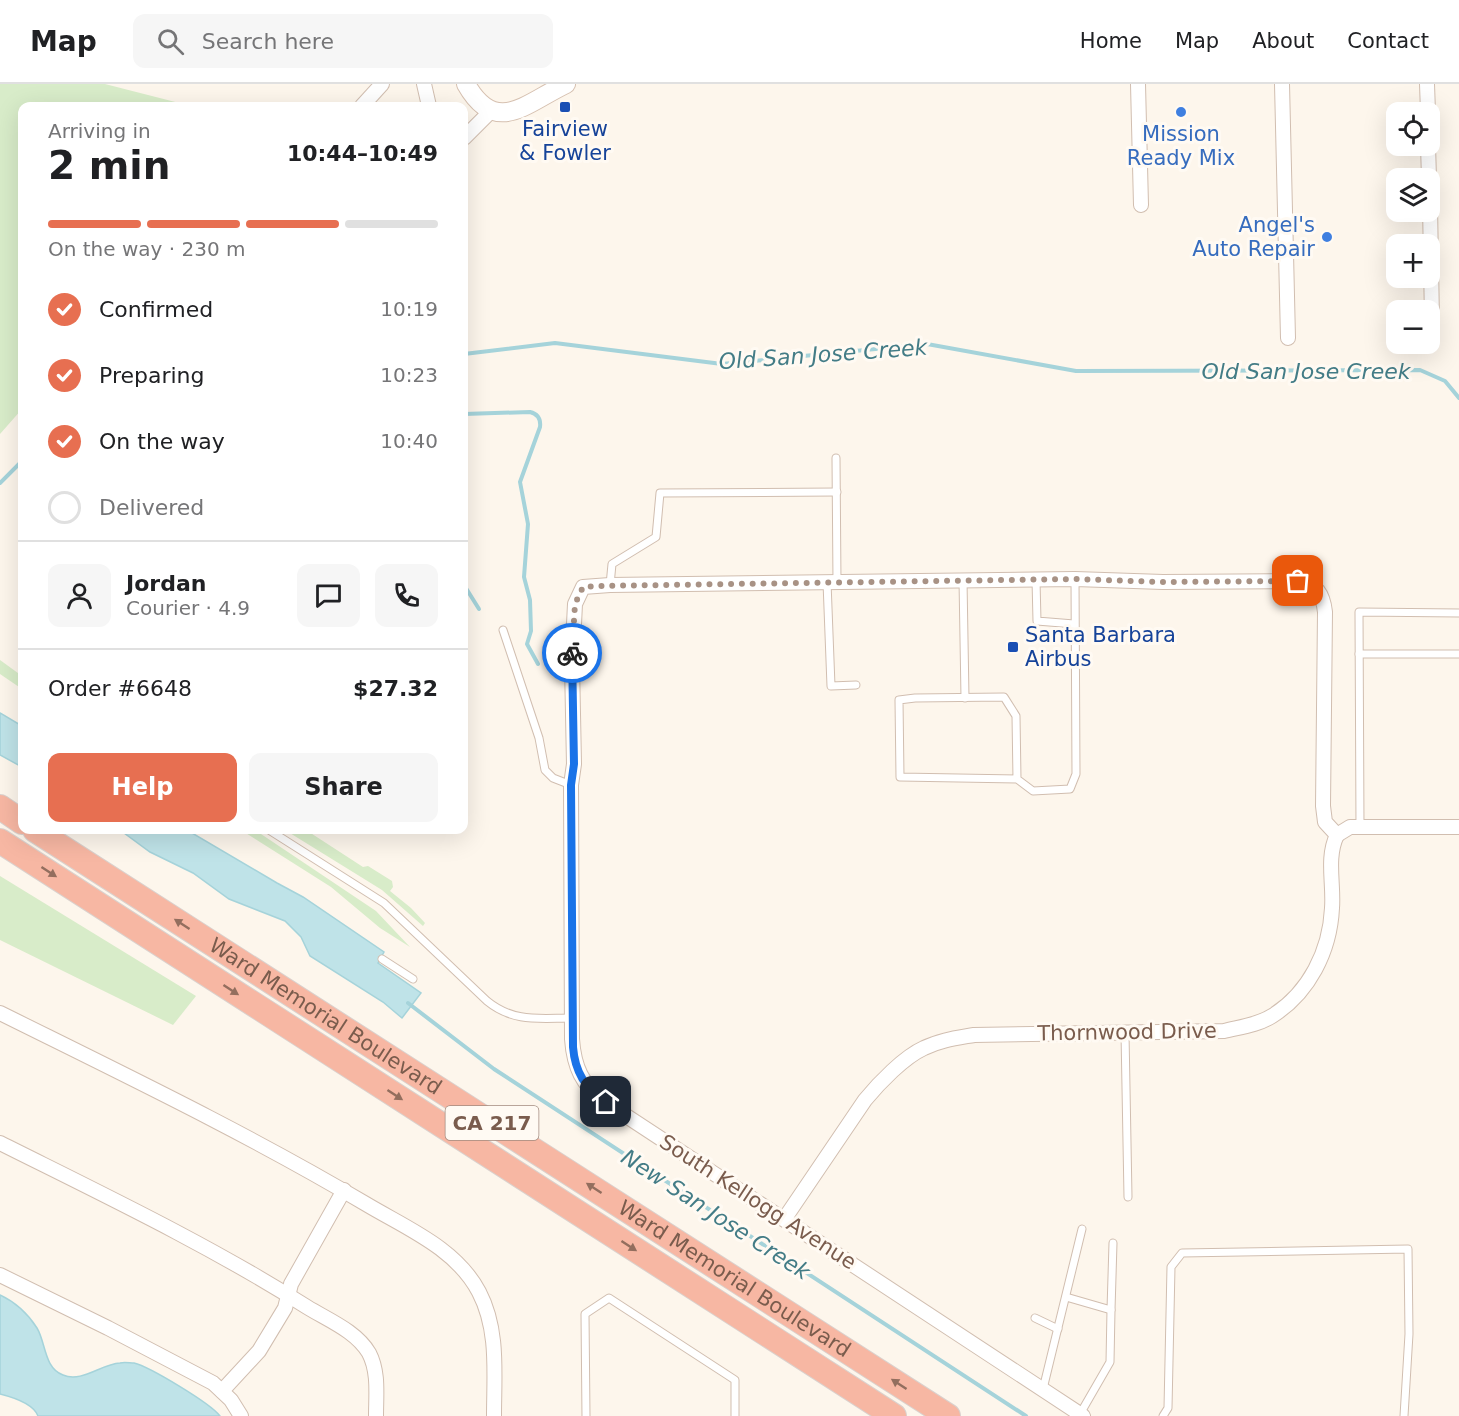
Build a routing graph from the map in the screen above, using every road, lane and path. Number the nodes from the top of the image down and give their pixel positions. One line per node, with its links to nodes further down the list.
1 (382, 84): 8 (street)
2 (424, 84): 9 (street)
3 (466, 84): 11 (street)
4 (566, 84): 11 (street)
5 (1138, 84): 13 (street)
6 (1282, 84): 16 (street)
7 (1427, 84): 10 (street)
8 (366, 102)
9 (428, 102)
10 (1428, 102)
11 (490, 111): 12 (street)
12 (468, 134)
13 (1141, 205)
14 (1430, 222): 15 (street)
15 (1432, 300)
16 (1288, 338)
17 (836, 458): 18 (lane)
18 (837, 492): 22 (lane); 23 (lane)
19 (1075, 579): 21 (street); 25 (lane); 39 (street)
20 (963, 580): 21 (street); 22 (street); 30 (lane)
21 (1036, 580): 25 (lane)
22 (832, 582): 23 (street); 29 (lane)
23 (610, 585): 32 (street, South Kellogg Avenue)
24 (1459, 613): 27 (lane)
25 (1074, 624): 31 (lane)
26 (503, 630): 32 (lane)
27 (1359, 654): 28 (lane); 36 (lane)
28 (1459, 654)
29 (856, 685)
30 (965, 698): 31 (lane); 31 (lane)
31 (1017, 779)
32 (571, 785): 44 (street, South Kellogg Avenue)
33 (0, 807): 34 (highway)
34 (18, 819)
35 (1459, 827): 36 (street)
36 (1360, 828): 39 (street)
37 (41, 834): 67 (highway, Ward Memorial Boulevard / CA 217, one-way to 37)
38 (275, 834): 44 (lane)
39 (1337, 835): 45 (street, Thornwood Drive)
40 (0, 841): 66 (highway, Ward Memorial Boulevard / CA 217, one-way to 66)
41 (382, 959): 42 (lane)
42 (413, 979)
43 (0, 1013): 47 (street)
44 (572, 1018): 49 (street, South Kellogg Avenue)
45 (1125, 1034): 48 (lane); 49 (street, Thornwood Drive)
46 (0, 1143): 53 (street)
47 (344, 1190): 53 (street); 63 (street)
48 (1128, 1197)
49 (785, 1218): 58 (street, South Kellogg Avenue)
50 (1082, 1229): 54 (lane)
51 (1113, 1243): 55 (lane)
52 (0, 1275): 59 (street)
53 (288, 1294): 59 (street); 62 (street)
54 (1066, 1297): 55 (lane); 57 (lane)
55 (1111, 1310): 60 (lane)
56 (1035, 1318): 57 (lane)
57 (1058, 1329): 58 (lane)
58 (1043, 1389): 60 (street, South Kellogg Avenue)
59 (222, 1391): 61 (street)
60 (1082, 1415)
61 (241, 1416)
62 (376, 1416)
63 (494, 1416)
64 (586, 1416): 65 (lane)
65 (735, 1416)
66 (894, 1416)
67 (948, 1416)
68 (1163, 1416): 69 (lane)
69 (1404, 1416)

